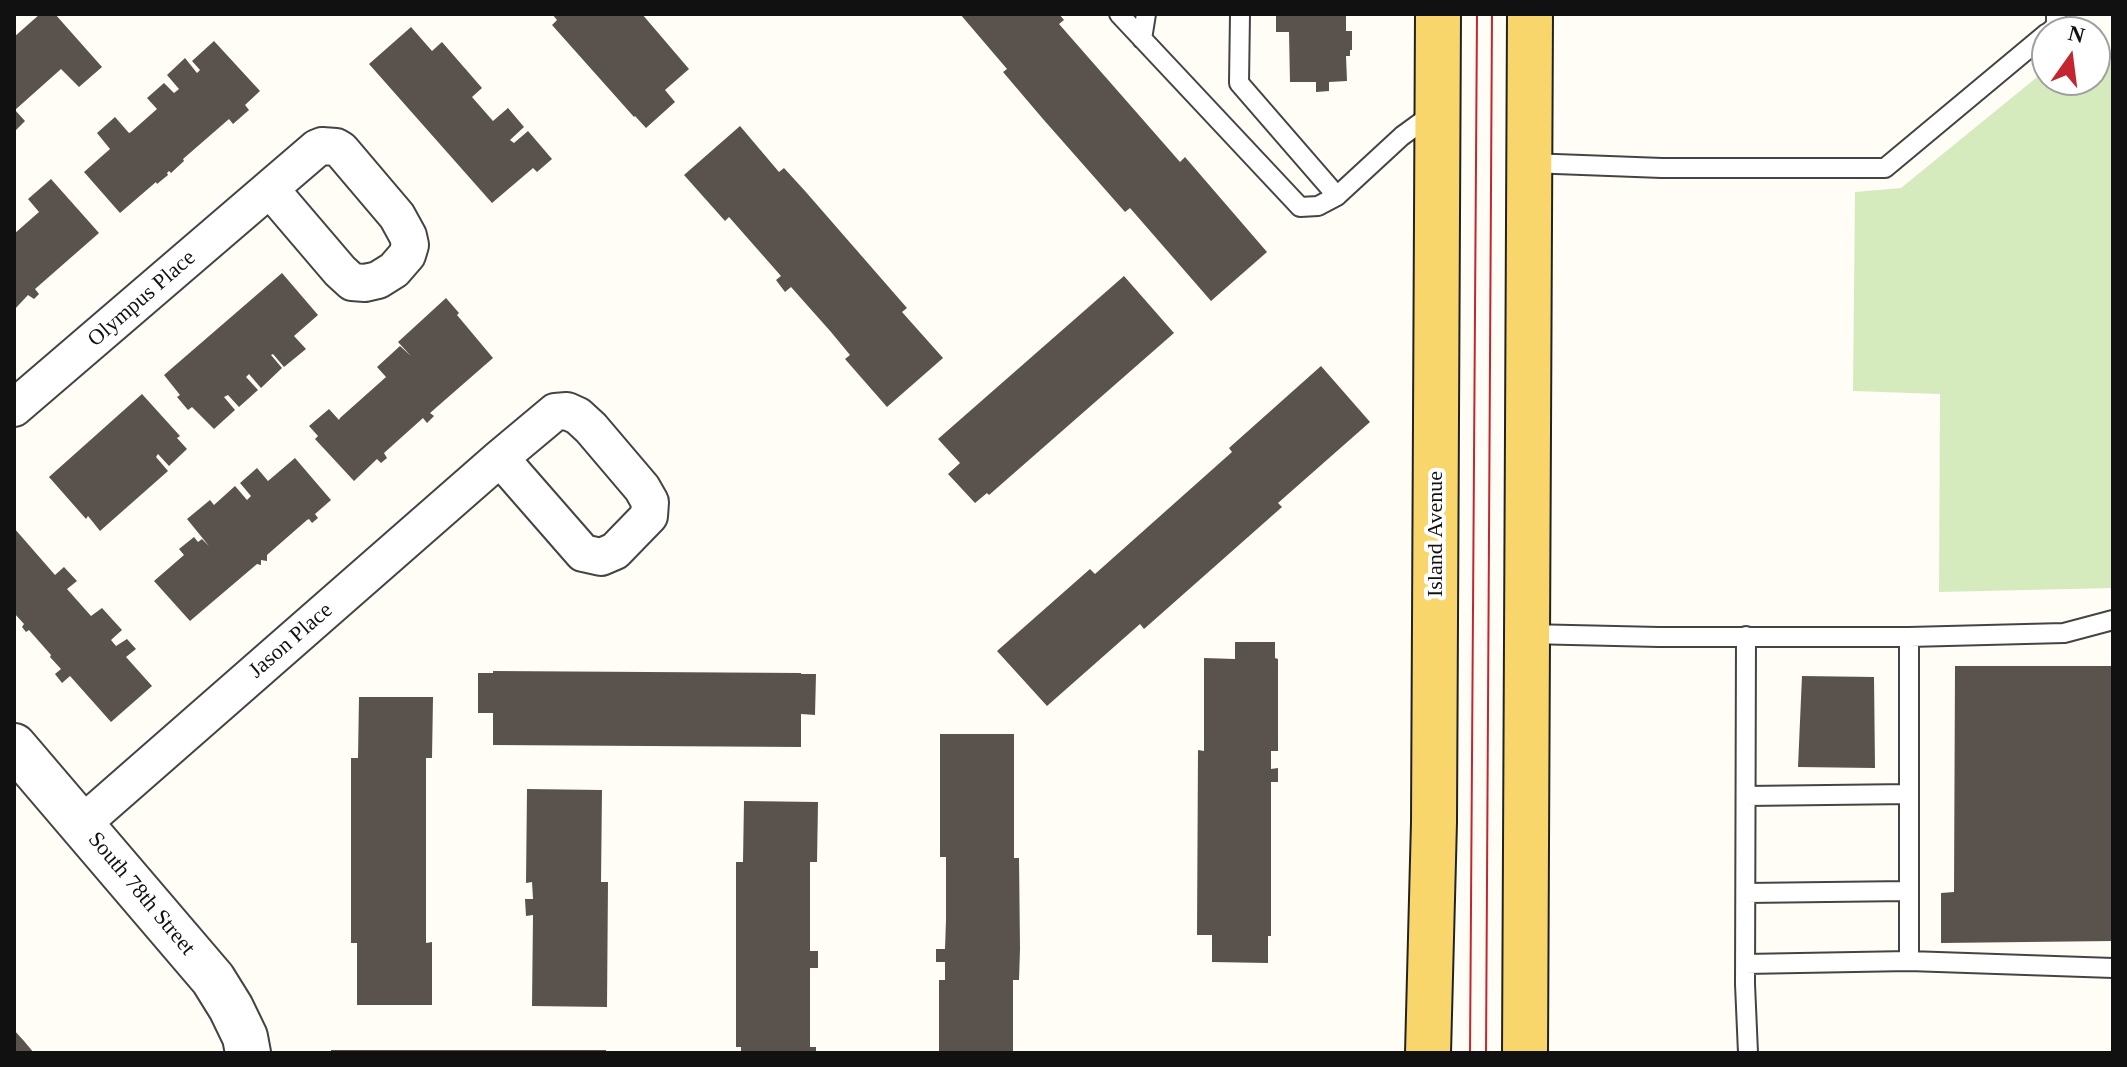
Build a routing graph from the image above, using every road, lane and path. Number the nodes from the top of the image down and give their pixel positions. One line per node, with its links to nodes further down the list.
1 (1119, 14): 6 (lane)
2 (1146, 14): 6 (lane)
3 (1240, 14): 11 (lane)
4 (1438, 14): 8 (main road, Island Avenue)
5 (1530, 14): 9 (main road)
6 (1142, 39): 11 (lane)
7 (2031, 47): 9 (lane)
8 (1438, 111): 11 (lane); 28 (main road, Island Avenue)
9 (1529, 163): 15 (main road)
10 (270, 189): 12 (street, Olympus Place)
11 (1337, 196)
12 (14, 408)
13 (500, 458): 21 (street, Jason Place)
14 (2113, 620): 17 (lane)
15 (1527, 634): 16 (lane); 29 (main road)
16 (1746, 636): 17 (lane); 20 (lane)
17 (1909, 637): 19 (lane)
18 (16, 753): 21 (street, South 78th Street)
19 (1909, 794): 20 (lane); 22 (lane)
20 (1746, 796): 23 (lane)
21 (82, 824): 27 (street, South 78th Street)
22 (1908, 891): 23 (lane); 24 (lane)
23 (1746, 893): 25 (lane)
24 (1909, 961): 25 (lane); 26 (lane)
25 (1745, 964): 30 (lane)
26 (2113, 968)
27 (248, 1053)
28 (1428, 1053)
29 (1525, 1053)
30 (1748, 1053)

